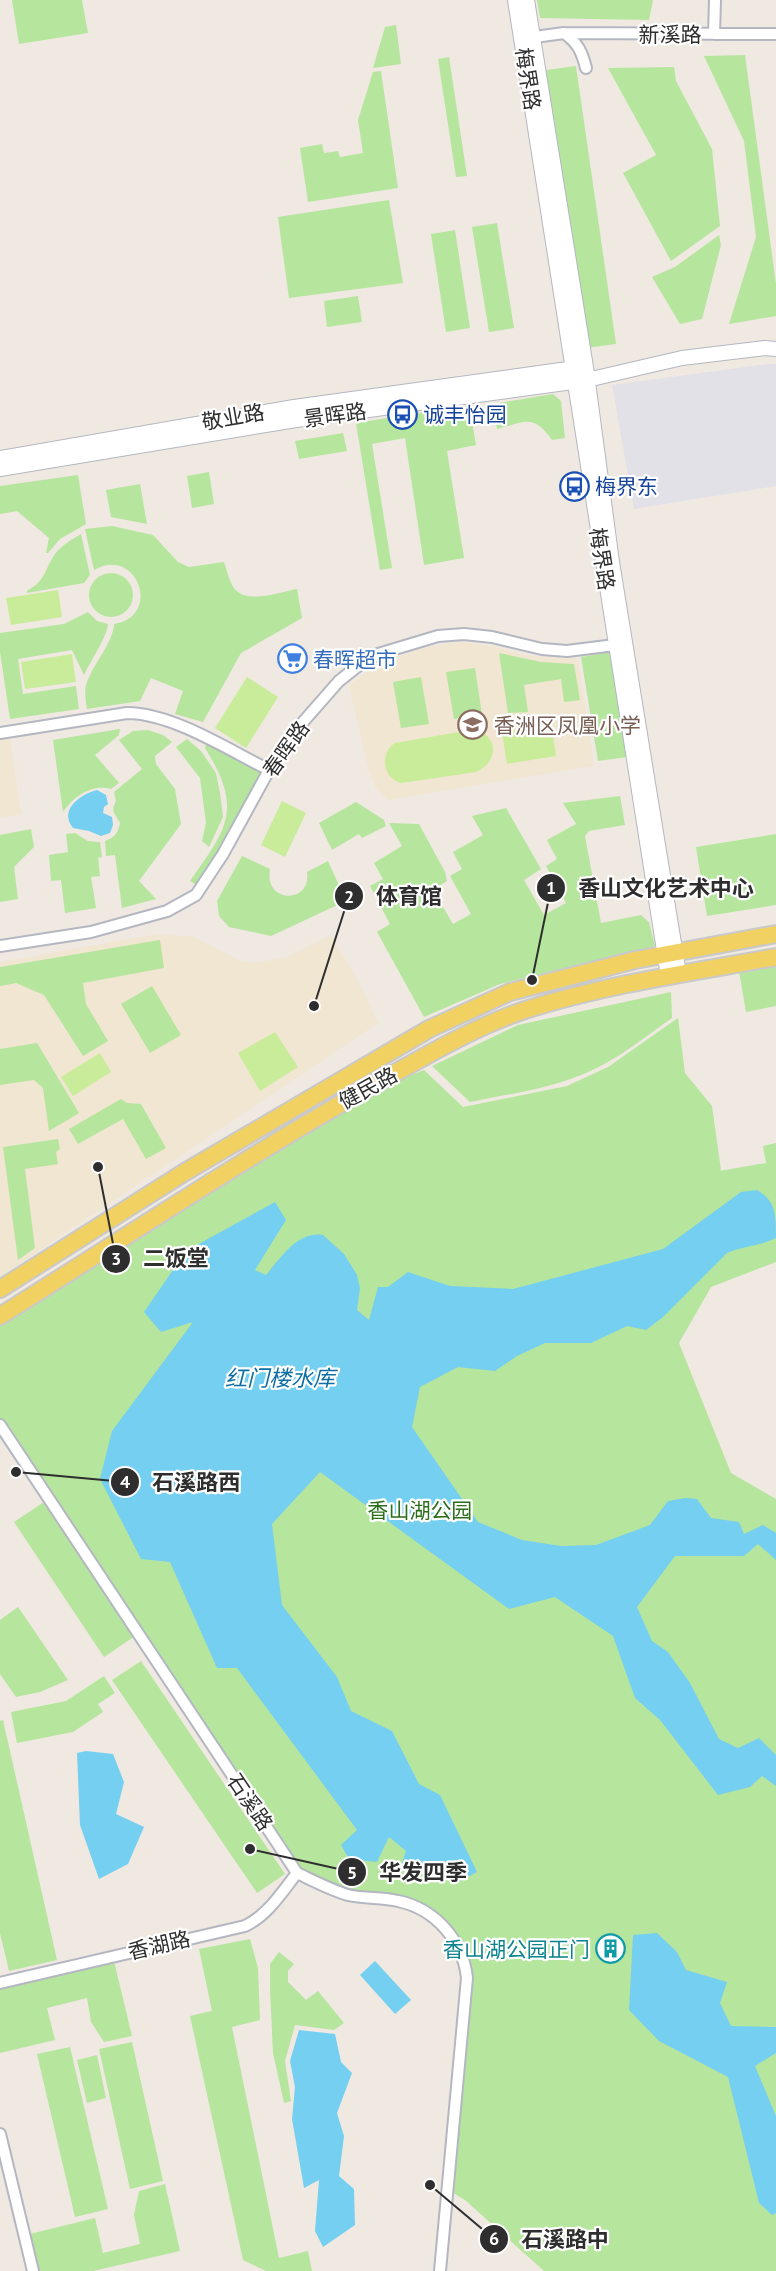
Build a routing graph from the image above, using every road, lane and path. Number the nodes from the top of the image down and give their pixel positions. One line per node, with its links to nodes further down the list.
1 (515, 0): 7 (main road, 梅界路)
2 (527, 0): 7 (main road)
3 (715, 0): 5 (street)
4 (564, 33): 5 (street, 新溪路); 7 (street, 新溪路); 8 (street)
5 (714, 34): 6 (street, 新溪路)
6 (776, 34)
7 (527, 38): 10 (main road, 梅界路)
8 (586, 68)
9 (776, 349): 10 (main road, 景晖路)
10 (581, 374): 11 (main road, 敬业路); 12 (main road, 景晖路); 13 (main road, 梅界路); 18 (main road)
11 (0, 458)
12 (0, 469)
13 (615, 645): 15 (street, 春晖路); 18 (main road, 梅界路)
14 (0, 733): 15 (street)
15 (269, 770): 17 (street, 春晖路)
16 (776, 934): 18 (main road, 健民路)
17 (0, 946)
18 (670, 953): 20 (main road); 21 (main road, 健民路)
19 (776, 957): 20 (main road, 健民路)
20 (674, 975): 22 (main road, 健民路)
21 (0, 1289)
22 (0, 1316)
23 (0, 1425): 24 (street, 石溪路)
24 (297, 1873): 25 (street, 香湖路); 28 (street)
25 (0, 1983)
26 (0, 2134): 27 (street)
27 (33, 2271)
28 (440, 2271)

